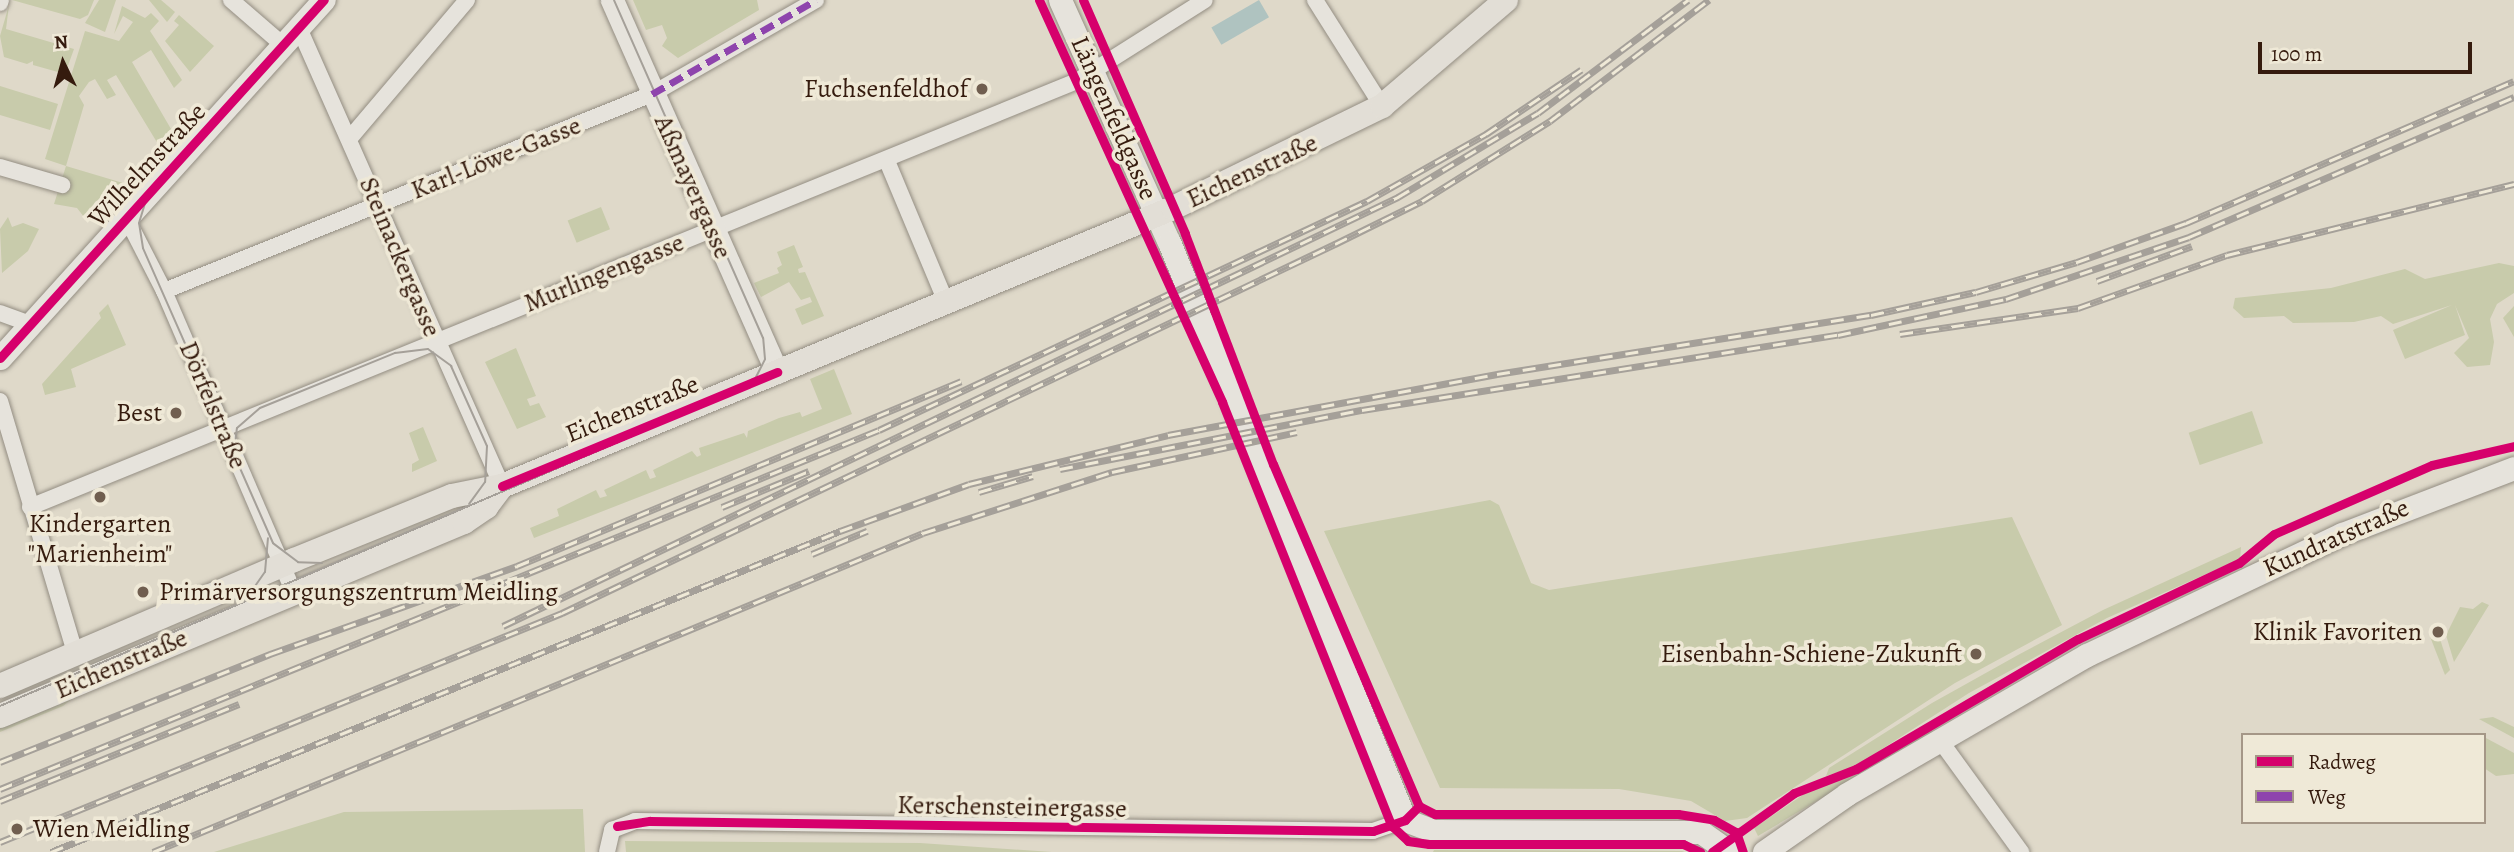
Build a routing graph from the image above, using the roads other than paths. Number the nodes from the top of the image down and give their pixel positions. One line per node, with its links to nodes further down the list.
1 (231, 0): 11 (street)
2 (324, 0): 10 (street, Wilhelmstraße)
3 (467, 0): 15 (street)
4 (612, 0): 13 (street, Aßmayergasse)
5 (816, 0): 13 (street, Karl-Löwe-Gasse)
6 (1060, 0): 12 (street, Längenfeldgasse)
7 (1205, 0): 12 (street, Murlingengasse)
8 (1315, 0): 14 (street)
9 (1506, 0): 14 (main road, Eichenstraße)
10 (299, 28): 11 (street, Wilhelmstraße); 15 (street, Steinackergasse)
11 (284, 45): 21 (street, Wilhelmstraße)
12 (1093, 72): 16 (street, Murlingengasse); 20 (street, Längenfeldgasse)
13 (652, 94): 19 (street, Karl-Löwe-Gasse); 22 (street, Aßmayergasse)
14 (1382, 106): 20 (main road, Eichenstraße)
15 (350, 138): 19 (street, Steinackergasse)
16 (887, 161): 22 (street, Murlingengasse); 24 (street)
17 (0, 167): 18 (street)
18 (62, 185)
19 (379, 206): 23 (street, Karl-Löwe-Gasse); 27 (street, Steinackergasse)
20 (1157, 215): 24 (main road, Eichenstraße); 41 (street, Längenfeldgasse)
21 (127, 219): 23 (street, Dörfelstraße); 26 (street, Wilhelmstraße)
22 (712, 230): 27 (street, Murlingengasse); 29 (street, Aßmayergasse)
23 (164, 290): 31 (street, Dörfelstraße)
24 (946, 302): 29 (main road, Eichenstraße)
25 (0, 313): 26 (street)
26 (28, 323): 28 (street, Wilhelmstraße)
27 (435, 340): 31 (street, Murlingengasse); 33 (street, Steinackergasse)
28 (0, 356)
29 (777, 372): 33 (main road, Eichenstraße)
30 (0, 401): 34 (street)
31 (222, 426): 34 (street, Murlingengasse); 35 (street, Dörfelstraße)
32 (2514, 468): 40 (street, Kundratstraße)
33 (502, 486): 35 (main road, Eichenstraße); 36 (main road, Eichenstraße)
34 (30, 507): 37 (street)
35 (282, 565): 36 (street, Dörfelstraße); 37 (main road, Eichenstraße)
36 (293, 593): 39 (main road, Eichenstraße)
37 (75, 652): 38 (main road, Eichenstraße)
38 (0, 686)
39 (0, 716)
40 (1939, 739): 44 (street, Kundratstraße); 45 (street)
41 (1405, 820): 42 (street, Kerschensteinergasse); 43 (street)
42 (607, 852)
43 (1730, 852)
44 (1763, 852)
45 (2021, 852)

